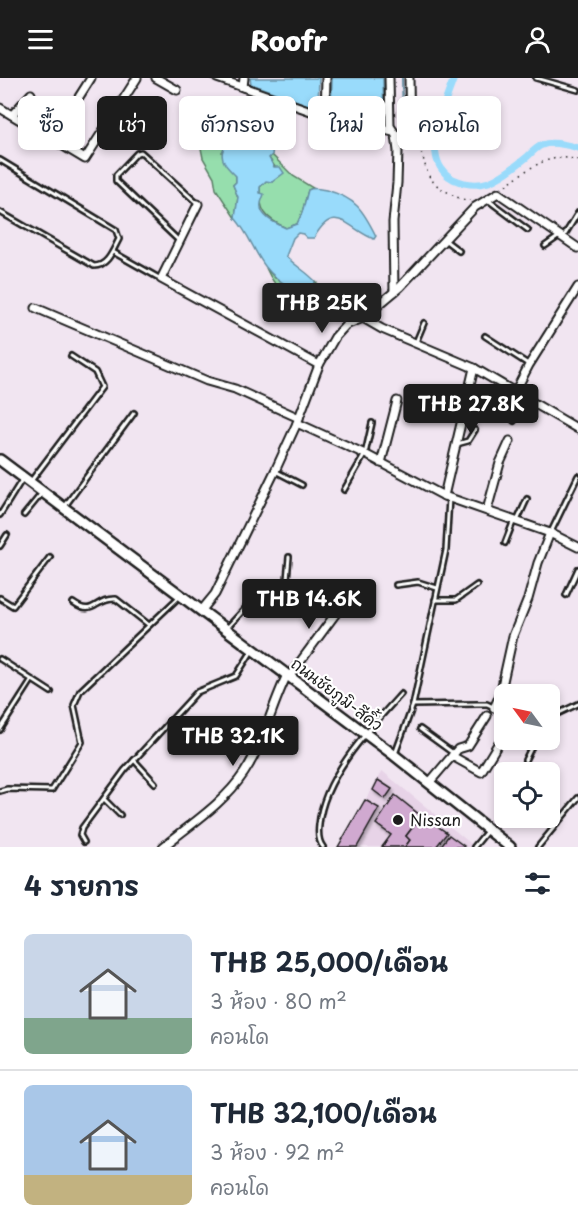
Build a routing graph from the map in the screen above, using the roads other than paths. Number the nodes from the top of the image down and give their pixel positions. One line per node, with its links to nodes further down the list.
1 (92, 78): 14 (street)
2 (137, 78): 22 (street)
3 (156, 78): 11 (street)
4 (217, 78): 10 (street)
5 (244, 78): 10 (street)
6 (326, 78): 15 (street)
7 (389, 78): 21 (street)
8 (409, 78): 16 (street)
9 (536, 78): 12 (lane)
10 (243, 87): 18 (street)
11 (177, 90)
12 (578, 90)
13 (31, 94): 19 (street)
14 (80, 96)
15 (326, 96)
16 (406, 96)
17 (0, 108): 19 (street)
18 (308, 111)
19 (12, 115): 20 (street)
20 (18, 118)
21 (397, 129)
22 (71, 150)
23 (400, 150): 39 (street)
24 (0, 160): 35 (lane)
25 (487, 199): 29 (lane); 30 (street); 31 (street)
26 (198, 204): 32 (street); 32 (lane)
27 (0, 212): 35 (lane)
28 (578, 213): 30 (lane)
29 (528, 230)
30 (562, 236): 33 (lane); 34 (street)
31 (445, 239): 36 (lane); 39 (street)
32 (180, 241): 37 (street)
33 (545, 246)
34 (578, 248)
35 (112, 251): 37 (lane)
36 (459, 251)
37 (161, 279): 46 (street)
38 (578, 287): 47 (street)
39 (394, 292): 41 (street)
40 (36, 308): 55 (street)
41 (363, 318): 44 (street); 46 (street)
42 (424, 323): 44 (lane)
43 (485, 336): 47 (lane)
44 (416, 343): 48 (street)
45 (71, 356): 67 (lane)
46 (319, 365): 55 (street)
47 (529, 365): 49 (street)
48 (474, 368): 49 (street); 54 (street)
49 (515, 392): 50 (street)
50 (528, 399): 56 (lane); 58 (street)
51 (397, 401): 64 (street)
52 (440, 406): 54 (lane)
53 (134, 412): 73 (lane)
54 (464, 412): 61 (street)
55 (298, 421): 62 (street); 65 (street)
56 (514, 421)
57 (372, 423): 62 (lane)
58 (578, 429)
59 (476, 430): 61 (lane)
60 (510, 441): 74 (street)
61 (457, 444): 71 (street)
62 (365, 454): 64 (street); 69 (lane)
63 (0, 460): 67 (main road, ถนนชัยภูมิ-สีคิ้ว)
64 (381, 464): 71 (street)
65 (275, 471): 68 (lane); 95 (street)
66 (578, 476): 78 (lane)
67 (27, 479): 70 (main road, ถนนชัยภูมิ-สีคิ้ว); 75 (lane)
68 (302, 485)
69 (344, 490)
70 (43, 491): 73 (main road, ถนนชัยภูมิ-สีคิ้ว); 76 (lane)
71 (447, 497): 74 (street); 88 (lane)
72 (527, 499): 77 (lane)
73 (64, 507): 90 (main road, ถนนชัยภูมิ-สีคิ้ว)
74 (487, 510): 77 (street)
75 (0, 515)
76 (24, 515)
77 (515, 521): 78 (street); 80 (lane)
78 (550, 533): 82 (street); 102 (street)
79 (7, 535): 81 (lane)
80 (505, 543)
81 (0, 546)
82 (578, 547)
83 (50, 557): 92 (lane)
84 (289, 557): 97 (lane)
85 (578, 569): 89 (lane)
86 (396, 585): 88 (lane)
87 (477, 585): 93 (lane)
88 (437, 588): 93 (lane)
89 (566, 595)
90 (180, 596): 95 (main road, ถนนชัยภูมิ-สีคิ้ว); 96 (lane)
91 (348, 597): 100 (street)
92 (0, 598)
93 (435, 600): 106 (lane)
94 (73, 603): 96 (lane)
95 (201, 611): 97 (main road, ถนนชัยภูมิ-สีคิ้ว)
96 (149, 625): 121 (lane)
97 (226, 630): 98 (main road, ถนนชัยภูมิ-สีคิ้ว)
98 (252, 650): 100 (main road, ถนนชัยภูมิ-สีคิ้ว); 117 (lane)
99 (0, 659): 101 (lane)
100 (288, 676): 112 (main road, ถนนชัยภูมิ-สีคิ้ว); 128 (street)
101 (32, 680): 103 (lane); 111 (lane)
102 (502, 684)
103 (51, 692)
104 (401, 694): 112 (lane)
105 (578, 704): 108 (lane)
106 (413, 705): 107 (lane); 115 (lane)
107 (494, 708)
108 (560, 713)
109 (487, 716): 116 (street)
110 (420, 729): 116 (lane)
111 (0, 730)
112 (365, 734): 115 (main road, ถนนชัยภูมิ-สีคิ้ว); 129 (lane)
113 (494, 750): 116 (street)
114 (530, 750): 118 (lane)
115 (394, 755): 120 (main road, ถนนชัยภูมิ-สีคิ้ว)
116 (453, 755): 120 (street)
117 (134, 760): 119 (lane); 123 (lane)
118 (525, 760)
119 (155, 783)
120 (429, 783): 125 (main road, ถนนชัยภูมิ-สีคิ้ว)
121 (0, 791)
122 (578, 798): 131 (lane)
123 (104, 799): 124 (lane); 126 (lane)
124 (120, 815)
125 (488, 830): 127 (main road, ถนนชัยภูมิ-สีคิ้ว); 130 (lane)
126 (84, 842)
127 (506, 846)
128 (163, 847)
129 (323, 847)
130 (474, 847)
131 (538, 847)

